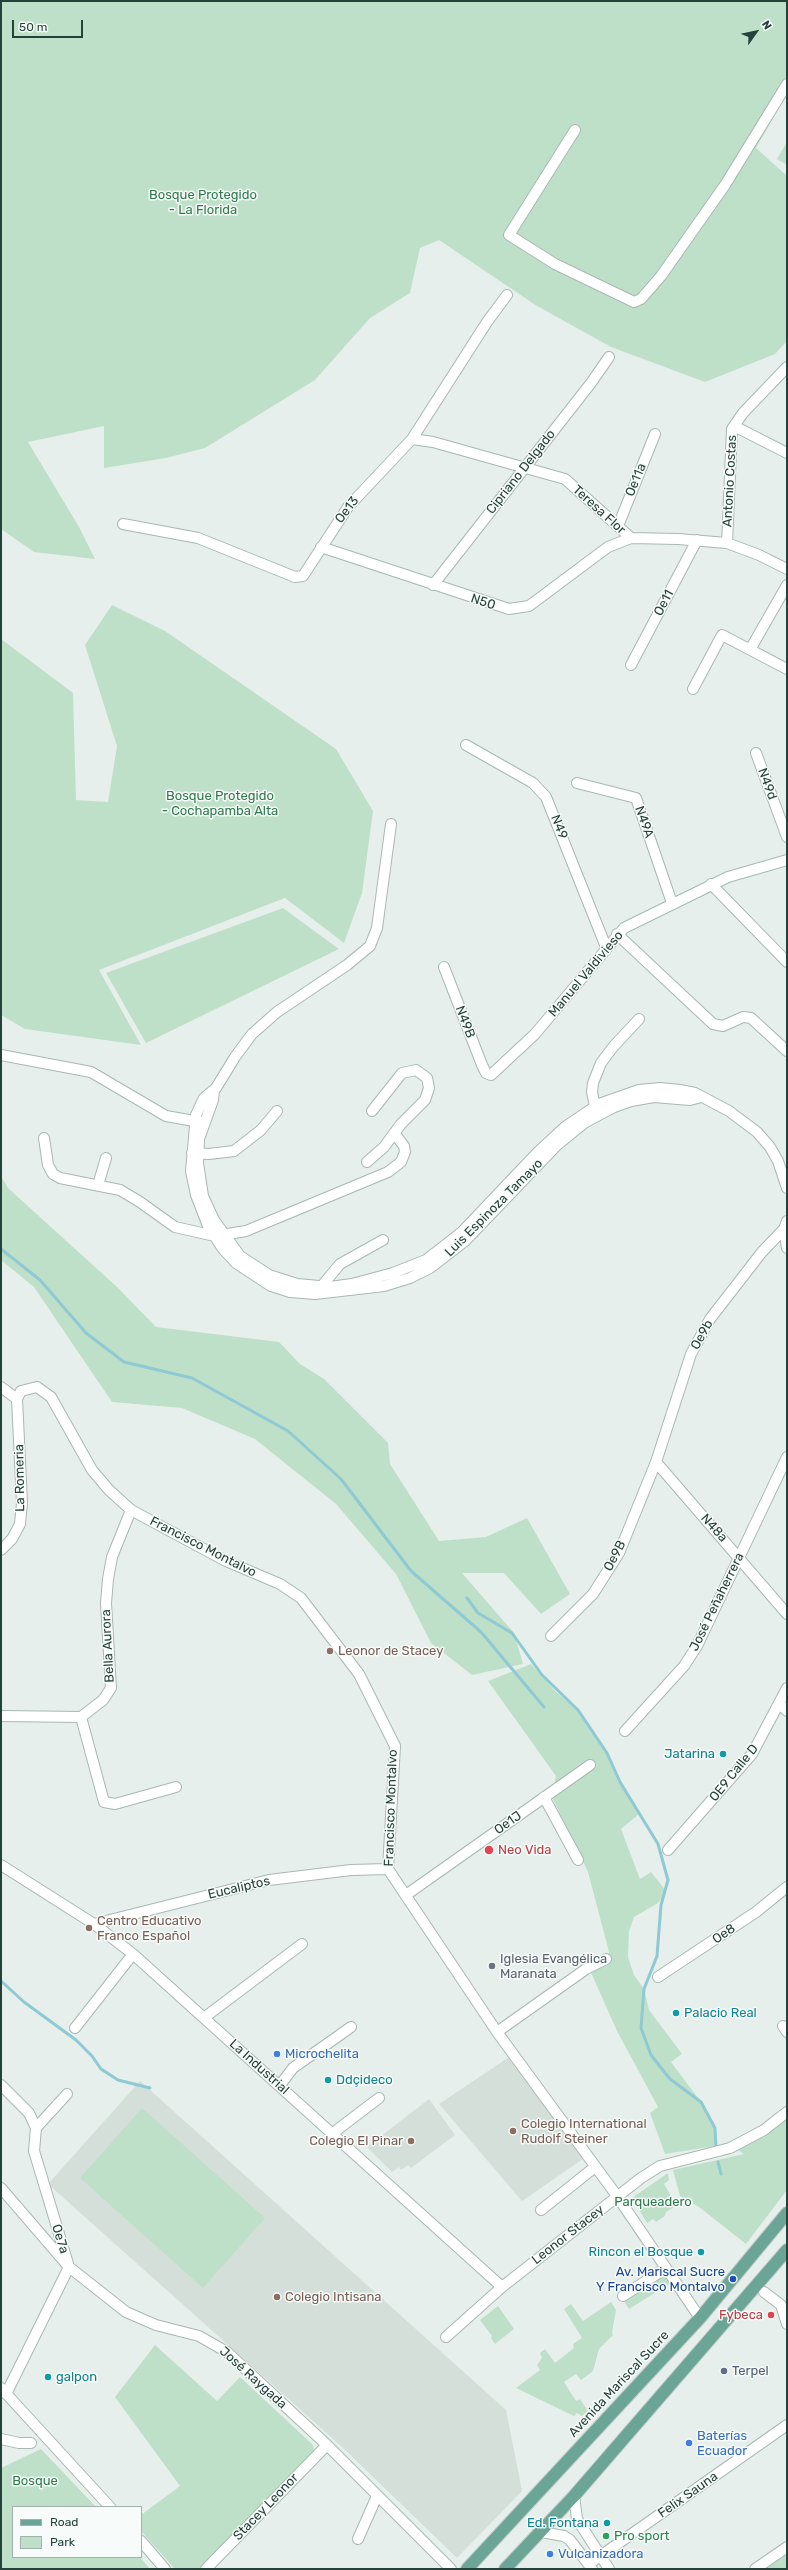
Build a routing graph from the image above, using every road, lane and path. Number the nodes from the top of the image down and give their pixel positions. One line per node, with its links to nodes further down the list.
1 (787, 84): 2 (street)
2 (575, 130)
3 (507, 294): 8 (street, Oe13)
4 (609, 357): 10 (street, Cipriano Delgado)
5 (787, 367): 6 (street, Antonio Costas)
6 (734, 426): 9 (street); 15 (street, Antonio Costas)
7 (655, 434): 12 (street, Oe11a)
8 (412, 439): 10 (street, Teresa Flor); 16 (street, Oe13)
9 (787, 453)
10 (524, 469): 12 (street, Teresa Flor); 18 (street, Cipriano Delgado)
11 (123, 524): 16 (street, Oe13)
12 (618, 526): 13 (street, Teresa Flor)
13 (631, 538): 14 (street, Teresa Flor); 18 (street, N50)
14 (697, 540): 15 (street, Teresa Flor); 21 (street, Oe11)
15 (727, 543): 17 (street, Teresa Flor)
16 (321, 547): 18 (street, N50)
17 (787, 569)
18 (433, 585)
19 (787, 585): 20 (street)
20 (751, 648): 22 (street); 23 (street)
21 (631, 665)
22 (787, 669)
23 (693, 689)
24 (466, 745): 33 (street, N49)
25 (756, 754): 28 (street, N49d)
26 (577, 783): 31 (street, N49A)
27 (392, 824): 44 (street, Luis Espinoza Tamayo)
28 (787, 837)
29 (787, 860): 30 (street, Manuel Valdivieso)
30 (710, 884): 31 (street, Manuel Valdivieso); 34 (street)
31 (672, 903): 32 (street, Manuel Valdivieso)
32 (617, 934): 33 (street, Manuel Valdivieso); 37 (street)
33 (606, 947): 39 (street, Manuel Valdivieso)
34 (787, 962)
35 (444, 967): 39 (street, N49B)
36 (639, 1019): 41 (street)
37 (787, 1051)
38 (1, 1055): 44 (street)
39 (489, 1074)
40 (701, 1097): 41 (street, Luis Espinoza Tamayo); 51 (street, Luis Espinoza Tamayo); 52 (street, Luis Espinoza Tamayo)
41 (595, 1106): 52 (street, Luis Espinoza Tamayo)
42 (277, 1110): 47 (street)
43 (372, 1111): 45 (street)
44 (199, 1122): 47 (street, Luis Espinoza Tamayo)
45 (394, 1133): 49 (street); 54 (street)
46 (44, 1138): 50 (street)
47 (194, 1152): 54 (street, Luis Espinoza Tamayo)
48 (106, 1158): 50 (street)
49 (366, 1162)
50 (98, 1185): 54 (street)
51 (787, 1188)
52 (504, 1194): 57 (street, Luis Espinoza Tamayo)
53 (785, 1225): 56 (street); 61 (street, Oe9b)
54 (219, 1236): 57 (street, Luis Espinoza Tamayo)
55 (383, 1240): 57 (street)
56 (787, 1248)
57 (320, 1290)
58 (1, 1387): 59 (street)
59 (17, 1399): 62 (street, Francisco Montalvo); 63 (street, La Romeria)
60 (787, 1457): 64 (street, José Peñaherrera)
61 (656, 1462): 64 (street, N48a); 66 (street, Oe9B)
62 (131, 1510): 71 (street, Bella Aurora); 79 (street, Francisco Montalvo)
63 (1, 1550)
64 (739, 1556): 65 (street, N48a); 72 (street, José Peñaherrera)
65 (787, 1614)
66 (551, 1636)
67 (787, 1688): 68 (street, OE9 Calle D)
68 (780, 1703): 69 (street); 76 (street, OE9 Calle D)
69 (787, 1711)
70 (1, 1716): 71 (street)
71 (80, 1717): 74 (street)
72 (625, 1731)
73 (590, 1765): 75 (street, Oe1J)
74 (176, 1787)
75 (544, 1797): 77 (street); 81 (street, Oe1J)
76 (668, 1850)
77 (578, 1860)
78 (1, 1866): 82 (street, La Industrial)
79 (388, 1869): 81 (street, Francisco Montalvo); 82 (street, Eucaliptos)
80 (787, 1887): 86 (street, Oe8)
81 (406, 1895): 90 (street, Francisco Montalvo)
82 (94, 1924): 84 (street, La Industrial)
83 (302, 1944): 87 (street)
84 (133, 1954): 87 (street, La Industrial); 89 (street)
85 (606, 1959): 90 (street)
86 (658, 1978)
87 (205, 2017): 92 (street, La Industrial)
88 (351, 2027): 92 (street)
89 (74, 2028)
90 (497, 2032): 98 (street, Francisco Montalvo)
91 (1, 2085): 96 (street)
92 (280, 2085): 97 (street, La Industrial)
93 (67, 2094): 96 (street)
94 (379, 2098): 97 (street)
95 (787, 2112): 100 (street, Leonor Stacey)
96 (36, 2128): 104 (street, Oe7a)
97 (334, 2133): 106 (street, La Industrial)
98 (595, 2167): 100 (street, Francisco Montalvo); 101 (street)
99 (1, 2188): 104 (street, José Raygada)
100 (617, 2196): 105 (street, Francisco Montalvo); 106 (street, Leonor Stacey)
101 (541, 2210)
102 (787, 2213): 109 (main road, Avenida Mariscal Sucre)
103 (787, 2250): 118 (main road)
104 (69, 2267): 112 (street, Oe7a); 116 (street, José Raygada)
105 (666, 2268): 108 (street); 109 (street, Francisco Montalvo)
106 (502, 2287): 111 (street, Leonor Stacey)
107 (764, 2292): 110 (street)
108 (623, 2296)
109 (700, 2318): 129 (main road, Avenida Mariscal Sucre)
110 (787, 2324)
111 (446, 2337)
112 (4, 2391): 119 (street)
113 (787, 2425): 124 (street, Felix Sauna)
114 (1, 2440): 115 (street)
115 (31, 2443)
116 (327, 2445): 117 (street, José Raygada); 127 (street, Stacey Leonor)
117 (377, 2496): 121 (street); 128 (street, José Raygada)
118 (574, 2496): 120 (main road); 124 (street)
119 (109, 2506)
120 (541, 2532): 125 (street); 130 (main road)
121 (358, 2539)
122 (142, 2542): 126 (street)
123 (787, 2547): 132 (street)
124 (600, 2557): 125 (street, Felix Sauna); 131 (street)
125 (591, 2567)
126 (165, 2569)
127 (206, 2569)
128 (451, 2569)
129 (467, 2569)
130 (505, 2569)
131 (609, 2569)
132 (755, 2569)

